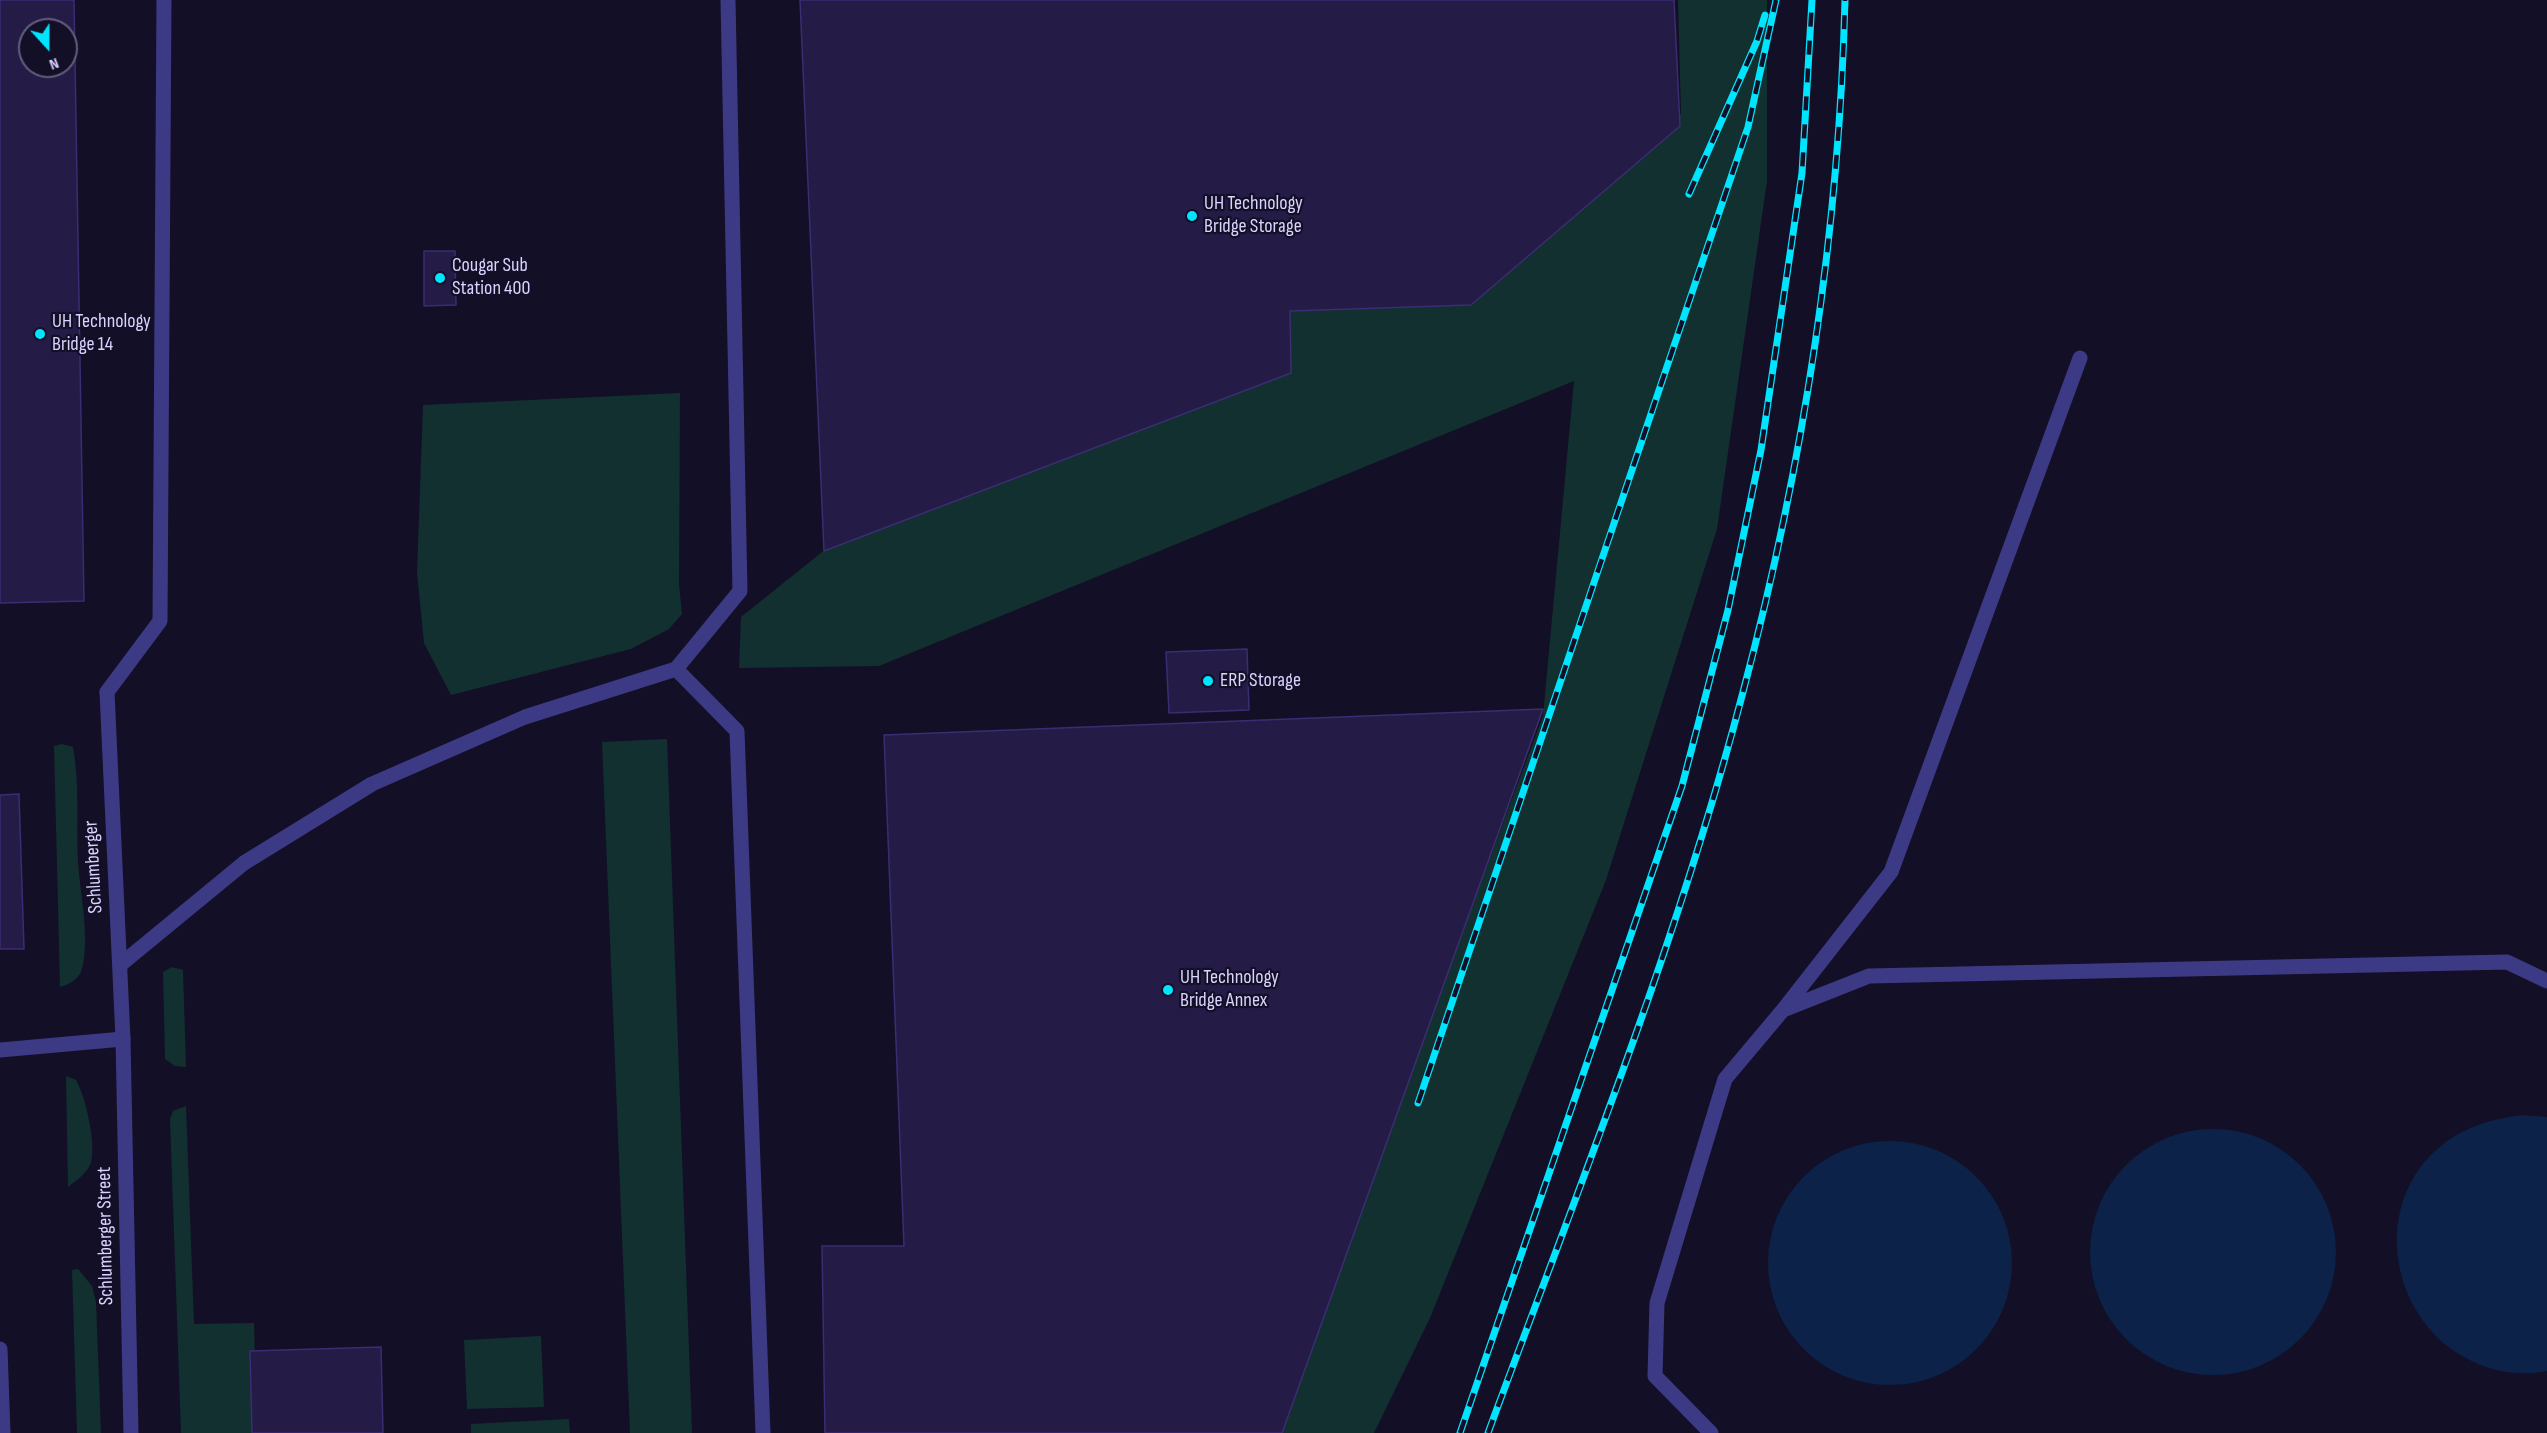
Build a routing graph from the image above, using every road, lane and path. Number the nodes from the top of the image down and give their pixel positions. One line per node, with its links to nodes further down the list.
1 (164, 0): 5 (street, Schlumberger)
2 (728, 0): 4 (street)
3 (2080, 358): 7 (street)
4 (676, 669): 5 (street); 13 (street)
5 (120, 965): 8 (street, Schlumberger)
6 (2547, 981): 7 (street)
7 (1783, 1010): 14 (street)
8 (123, 1039): 9 (street); 12 (street, Schlumberger Street)
9 (0, 1050)
10 (0, 1349): 11 (street)
11 (3, 1433)
12 (131, 1433)
13 (763, 1433)
14 (1711, 1433)

